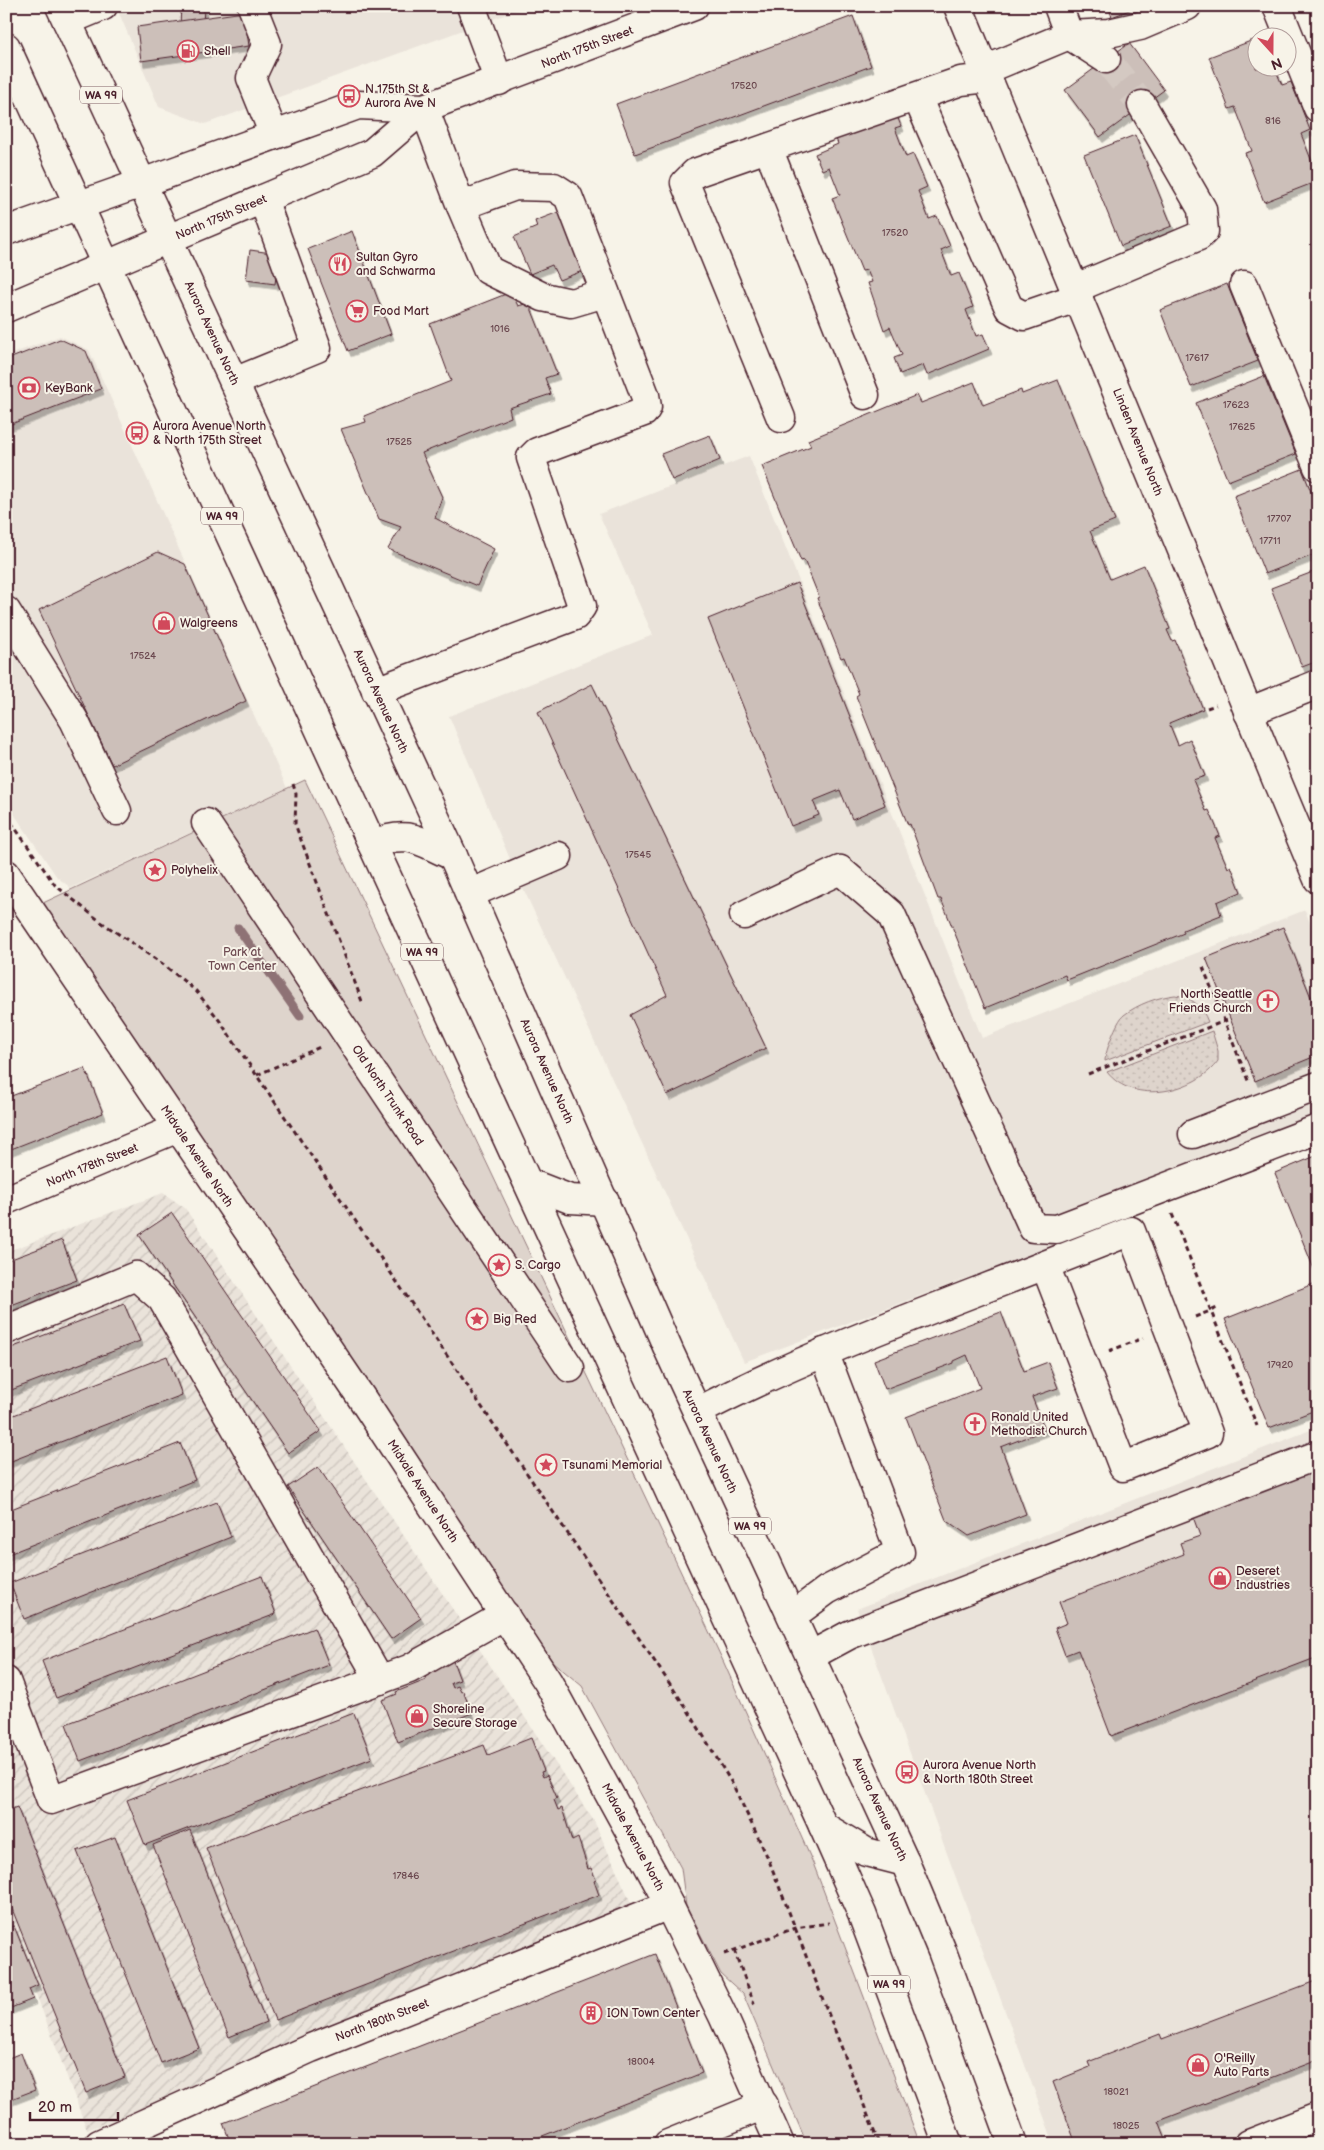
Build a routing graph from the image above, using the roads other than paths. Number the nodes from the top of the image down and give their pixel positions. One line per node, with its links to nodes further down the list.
1 (103, 6): 9 (main road)
2 (252, 6): 20 (main road)
3 (471, 6): 15 (main road)
4 (694, 6): 10 (main road, North 175th Street)
5 (958, 6): 14 (main road, Linden Avenue North)
6 (1058, 6): 11 (main road)
7 (1187, 6): 11 (main road)
8 (1277, 6): 19 (main road)
9 (64, 14): 22 (main road, Aurora Avenue North / WA 99)
10 (648, 15): 15 (main road, North 175th Street)
11 (1070, 35): 13 (main road); 14 (main road)
12 (6, 47): 24 (main road, WA 99)
13 (1106, 59)
14 (986, 74): 16 (main road); 31 (main road, Linden Avenue North)
15 (499, 81): 18 (main road, North 175th Street)
16 (917, 97): 21 (main road); 31 (main road)
17 (1142, 105): 31 (main road)
18 (424, 108): 20 (main road, North 175th Street); 23 (main road, North 175th Street); 25 (main road)
19 (1318, 108)
20 (274, 136): 22 (main road, North 175th Street)
21 (768, 148): 34 (main road); 35 (main road)
22 (142, 183): 24 (main road, North 175th Street); 27 (main road, Aurora Avenue North / WA 99)
23 (263, 199): 27 (main road, North 175th Street); 33 (main road)
24 (78, 205): 26 (main road, North 175th Street); 28 (main road, WA 99)
25 (461, 206): 30 (main road); 30 (main road)
26 (6, 231)
27 (168, 240): 28 (main road, North 175th Street); 33 (main road, Aurora Avenue North / WA 99)
28 (107, 266): 32 (main road, North 175th Street); 43 (main road, WA 99)
29 (1244, 285): 36 (main road)
30 (605, 293): 39 (main road)
31 (1077, 293): 40 (main road, Linden Avenue North)
32 (6, 308)
33 (234, 382): 39 (main road, Aurora Avenue North / WA 99)
34 (865, 395)
35 (781, 418)
36 (1318, 467)
37 (6, 611): 41 (main road)
38 (1318, 684): 40 (main road)
39 (376, 691): 44 (main road, Aurora Avenue North / WA 99)
40 (1248, 712): 47 (main road, Linden Avenue North)
41 (117, 812)
42 (206, 823): 60 (main road, Old North Trunk Road)
43 (372, 844): 44 (main road); 54 (main road, WA 99)
44 (453, 856): 48 (main road, Aurora Avenue North / WA 99)
45 (558, 856): 48 (main road)
46 (6, 874): 51 (main road, Midvale Avenue North)
47 (1318, 879)
48 (469, 894): 56 (main road, Aurora Avenue North / WA 99)
49 (744, 915): 52 (main road)
50 (1318, 1086): 53 (main road)
51 (178, 1128): 55 (main road, North 178th Street); 63 (main road, Midvale Avenue North)
52 (1318, 1129)
53 (1193, 1134)
54 (529, 1183): 56 (main road); 68 (main road, WA 99)
55 (6, 1200)
56 (605, 1201): 61 (main road, Aurora Avenue North / WA 99)
57 (1044, 1265): 57 (main road); 59 (main road)
58 (6, 1330): 66 (main road)
59 (824, 1352): 61 (main road); 64 (main road)
60 (570, 1368)
61 (697, 1412): 64 (main road, Aurora Avenue North / WA 99)
62 (1318, 1455): 65 (main road)
63 (505, 1615): 66 (main road); 70 (main road, Midvale Avenue North)
64 (792, 1616): 65 (main road, Aurora Avenue North / WA 99)
65 (810, 1656): 69 (main road, Aurora Avenue North / WA 99)
66 (380, 1680): 67 (main road)
67 (6, 1681)
68 (823, 1826): 69 (main road); 76 (main road, WA 99)
69 (905, 1862): 77 (main road, Aurora Avenue North / WA 99)
70 (669, 1905): 71 (main road, Midvale Avenue North); 73 (main road, North 180th Street)
71 (764, 2105): 74 (main road); 75 (main road, Midvale Avenue North)
72 (1318, 2117): 78 (main road)
73 (99, 2144)
74 (668, 2144)
75 (780, 2144)
76 (948, 2144)
77 (1013, 2144)
78 (1249, 2144)

